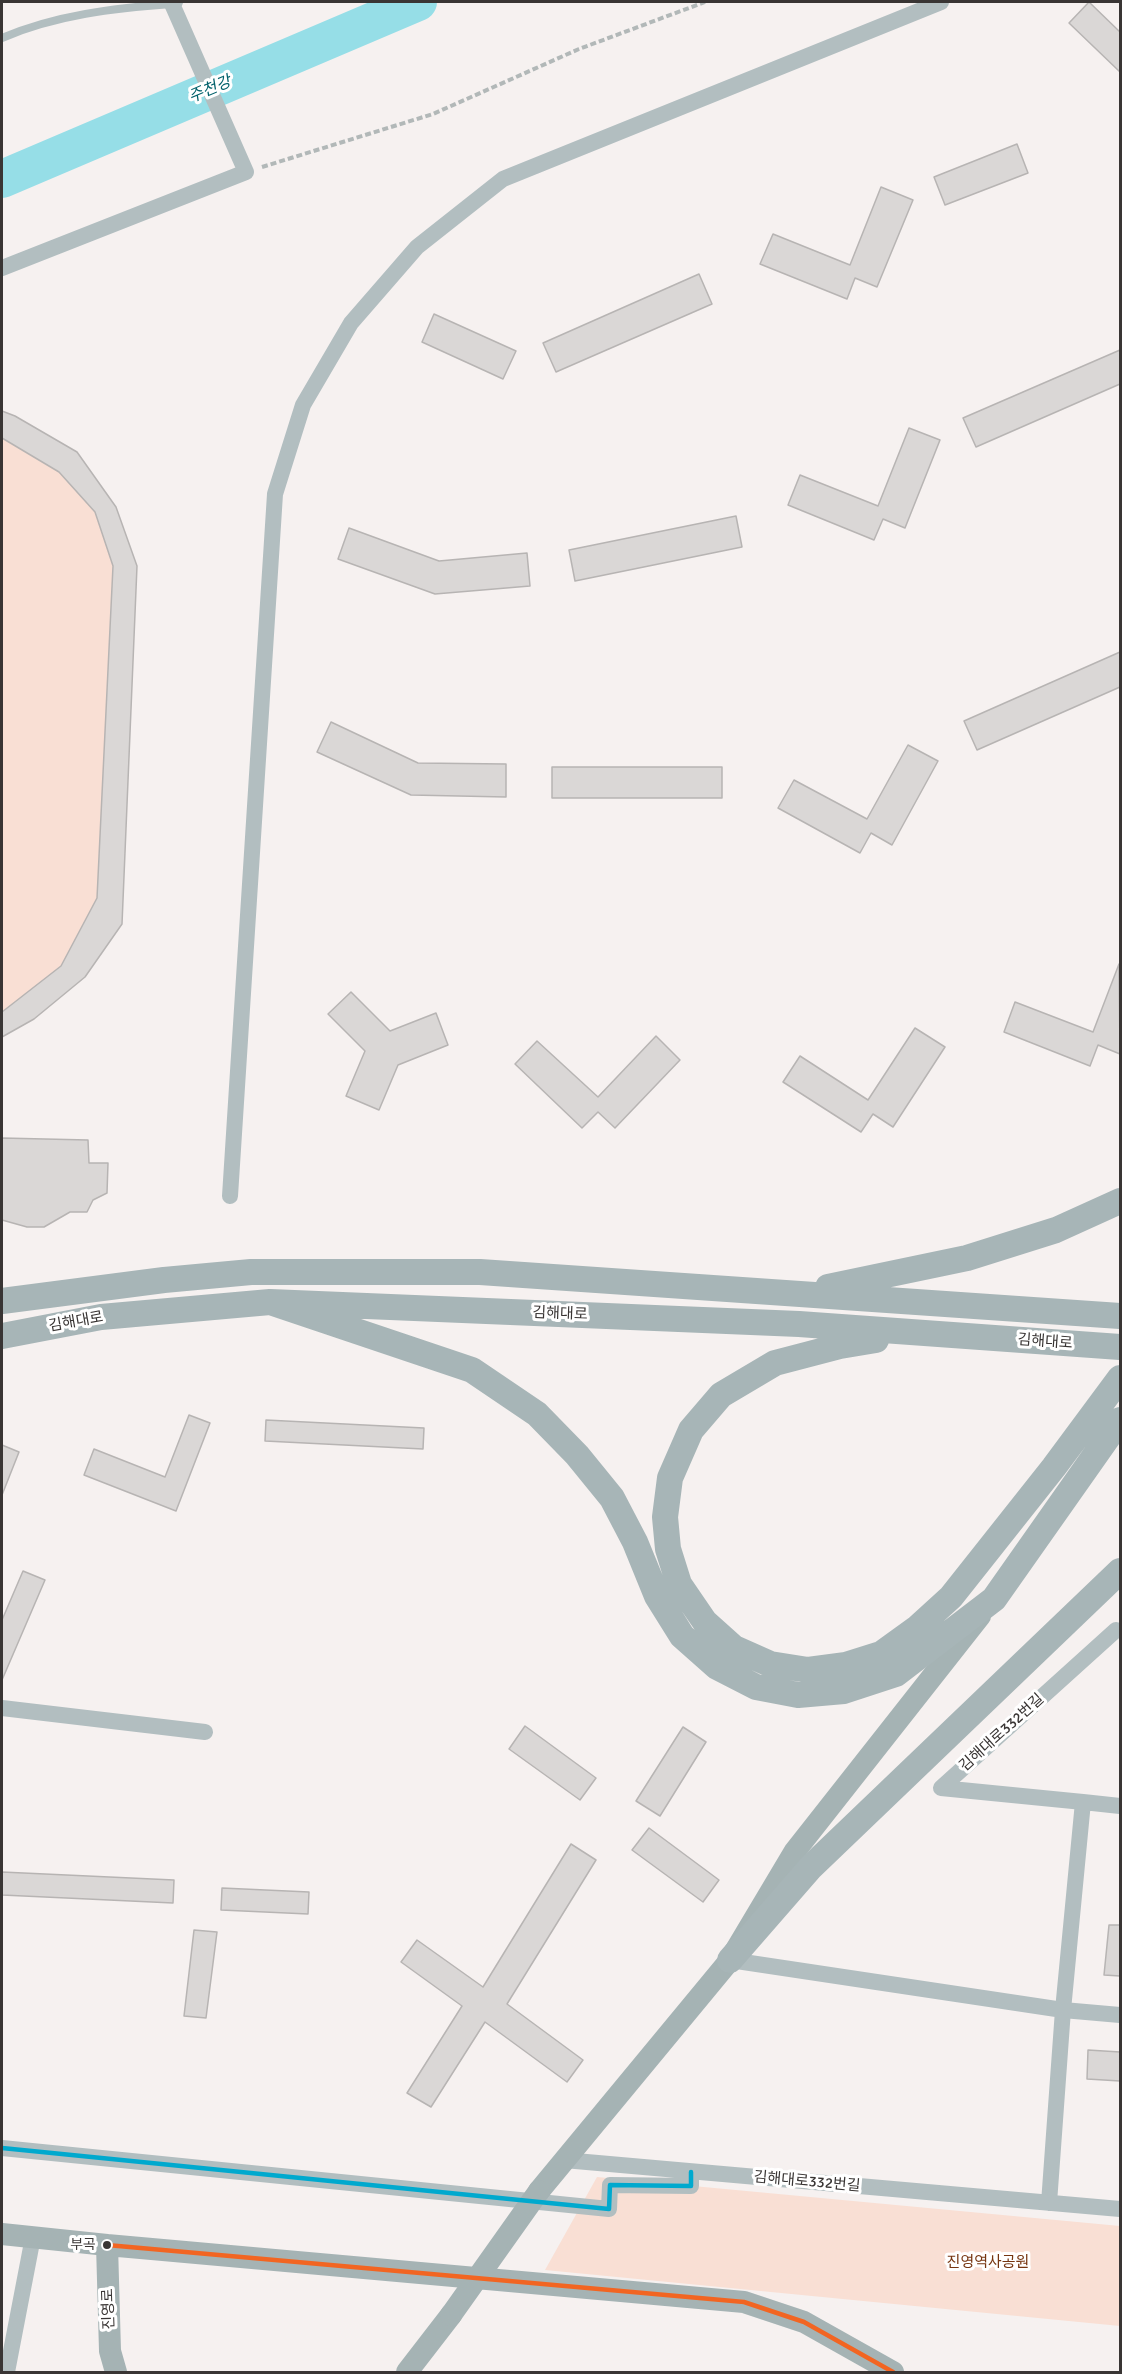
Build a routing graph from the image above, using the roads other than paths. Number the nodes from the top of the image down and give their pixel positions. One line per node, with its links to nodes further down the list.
1 (941, 2): 5 (street)
2 (175, 6): 3 (lane); 4 (street)
3 (2, 38)
4 (2, 268)
5 (230, 1196)
6 (1120, 1201): 7 (main road)
7 (797, 1293): 8 (main road, 김해대로); 10 (main road, 김해대로)
8 (2, 1301)
9 (270, 1302): 11 (main road, 김해대로); 12 (main road, 김해대로); 17 (main road)
10 (1120, 1316)
11 (915, 1334): 13 (main road, 김해대로); 14 (main road)
12 (2, 1336)
13 (1118, 1348)
14 (1120, 1378)
15 (1120, 1420): 17 (main road)
16 (1120, 1571): 23 (main road)
17 (994, 1599): 23 (main road)
18 (1119, 1629): 21 (street, 김해대로332번길)
19 (2, 1708): 20 (street)
20 (205, 1732)
21 (1083, 1802): 22 (street, 김해대로332번길); 24 (street)
22 (1120, 1806)
23 (730, 1960): 24 (street); 27 (main road)
24 (1063, 2010): 25 (street); 29 (street)
25 (1120, 2015)
26 (2, 2148): 28 (street)
27 (564, 2160): 28 (street, 김해대로332번길); 36 (main road, bridge)
28 (691, 2172): 29 (street, 김해대로332번길)
29 (1049, 2203): 30 (street, 김해대로332번길)
30 (1120, 2209)
31 (2, 2234): 32 (main road)
32 (33, 2237): 33 (main road); 34 (street)
33 (107, 2245): 35 (main road, 진영로); 37 (main road)
34 (7, 2373)
35 (116, 2373)
36 (407, 2373)
37 (893, 2373)

